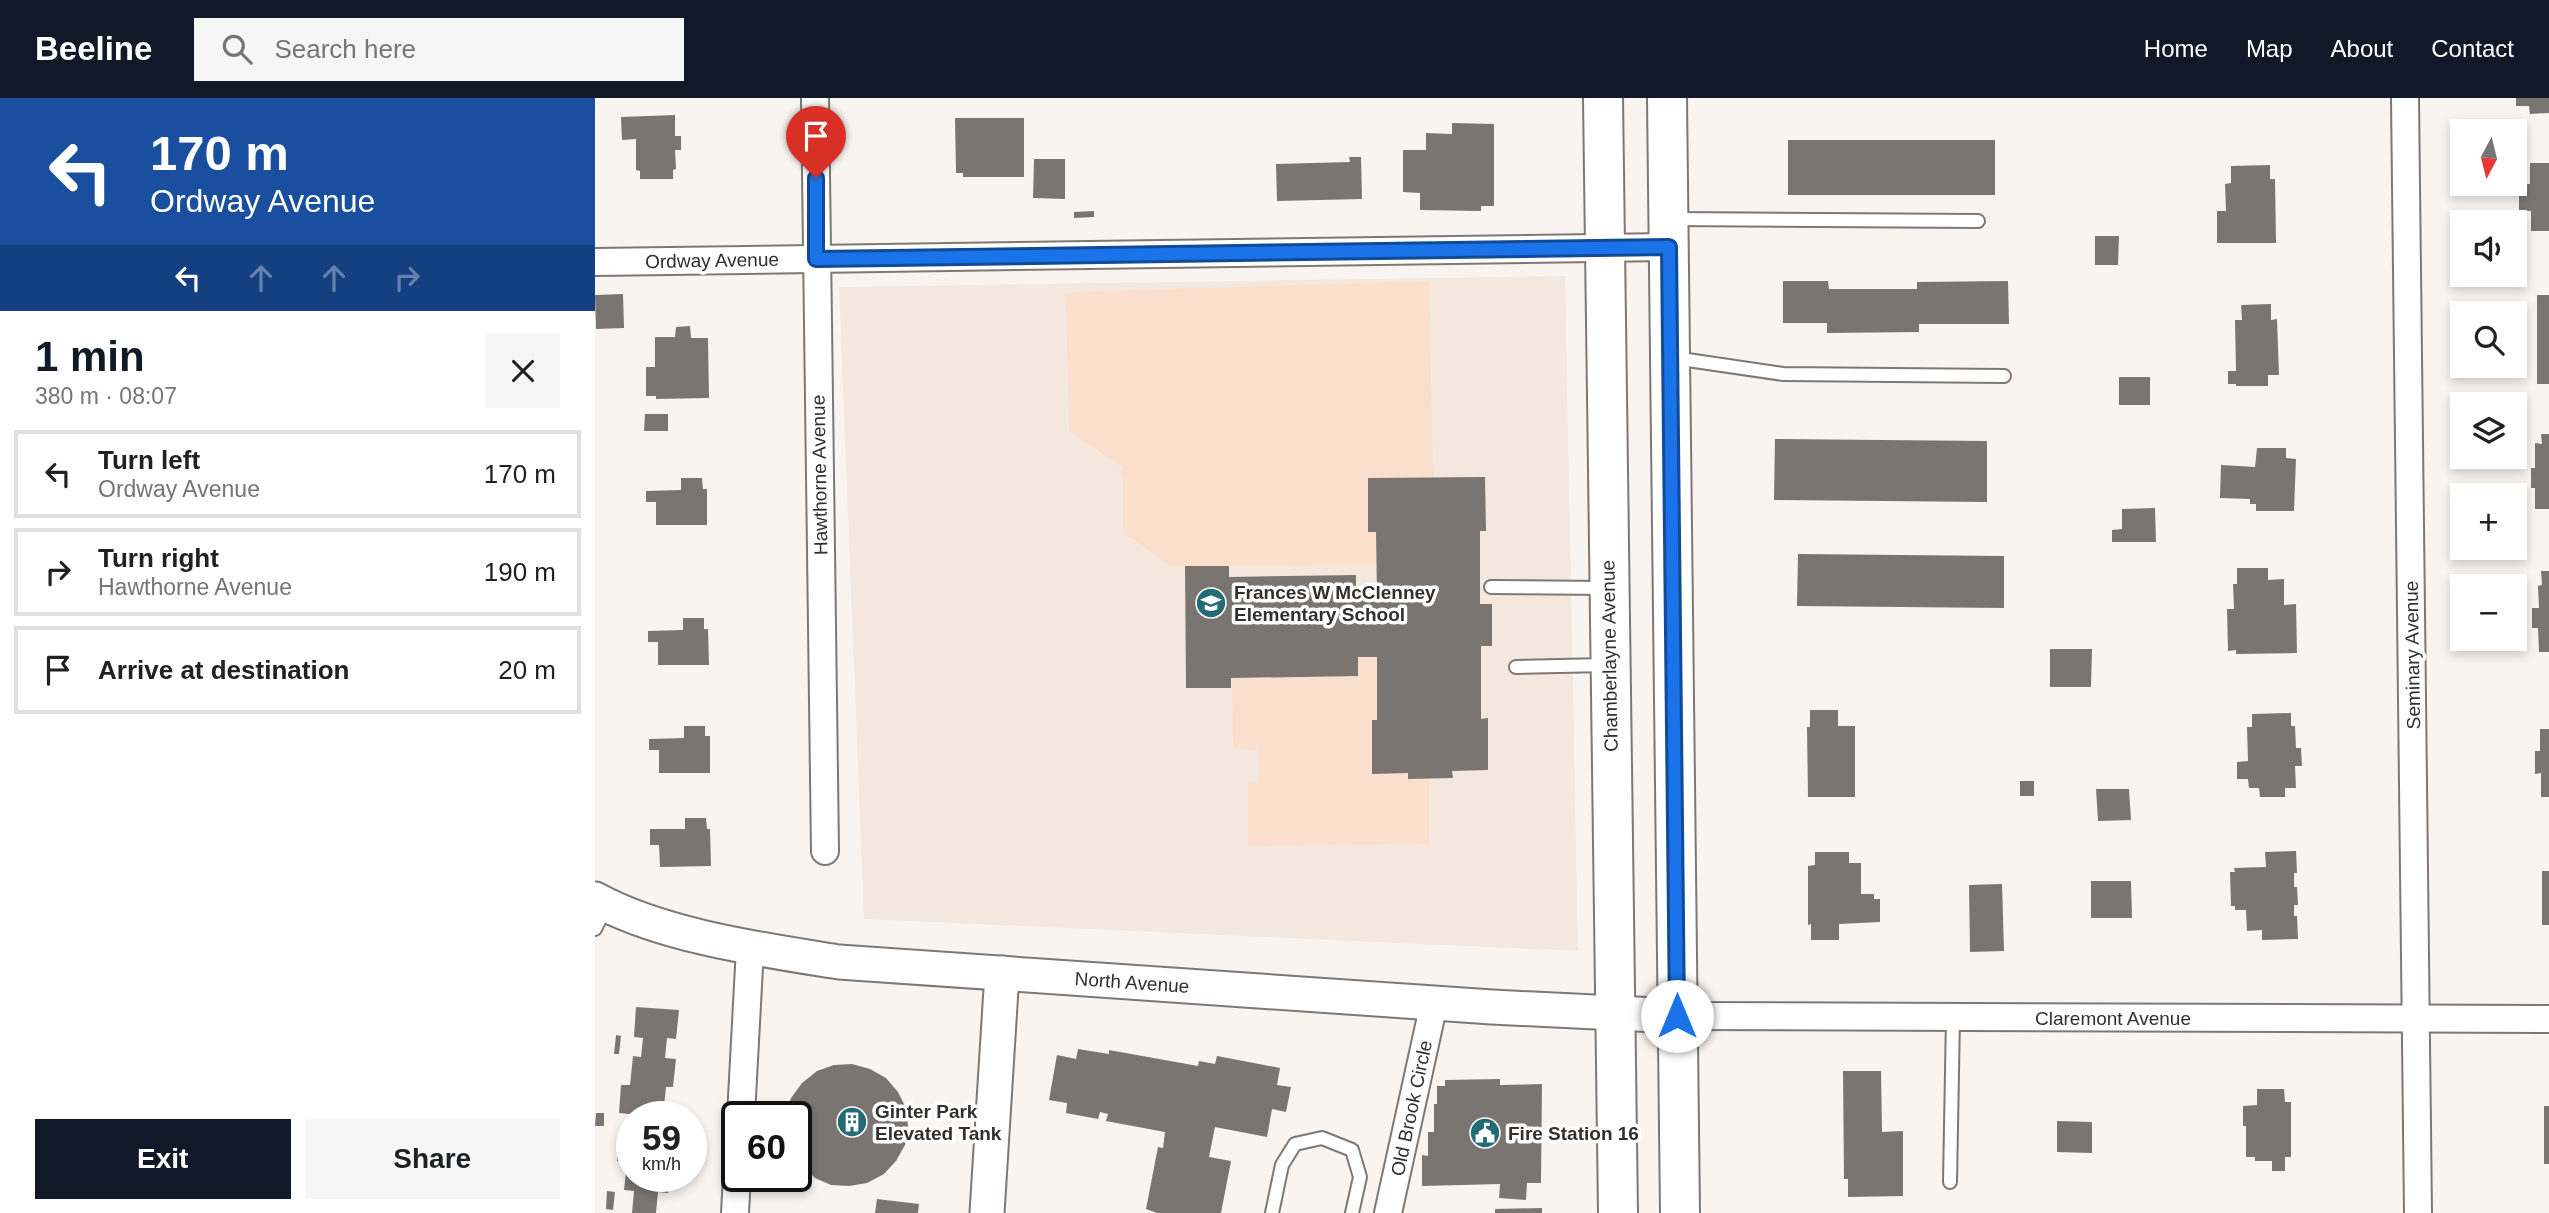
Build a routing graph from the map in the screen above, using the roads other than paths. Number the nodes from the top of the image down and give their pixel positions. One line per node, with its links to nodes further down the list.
1 (815, 98): 8 (street, Hawthorne Avenue)
2 (1603, 98): 7 (main road, Chamberlayne Avenue)
3 (1667, 98): 6 (main road)
4 (2405, 98): 24 (street, Seminary Avenue)
5 (1978, 221): 6 (lane)
6 (1669, 233): 7 (street, Ordway Avenue); 10 (main road)
7 (1604, 248): 8 (street, Ordway Avenue); 13 (main road, Chamberlayne Avenue)
8 (816, 259): 9 (street, Ordway Avenue); 16 (street, Hawthorne Avenue)
9 (595, 261)
10 (1670, 358): 11 (lane); 22 (main road)
11 (2004, 376)
12 (1491, 587): 13 (lane)
13 (1608, 588): 14 (main road, Chamberlayne Avenue)
14 (1610, 665): 15 (lane); 21 (main road, Chamberlayne Avenue)
15 (1516, 667)
16 (825, 851)
17 (599, 911): 18 (street, North Avenue)
18 (750, 948): 19 (street, North Avenue); 26 (street)
19 (1002, 973): 20 (street, North Avenue); 30 (street)
20 (1434, 1003): 21 (street, North Avenue); 33 (street, Old Brook Circle)
21 (1615, 1013): 22 (street, North Avenue); 34 (main road, Chamberlayne Avenue)
22 (1677, 1016): 23 (street, Claremont Avenue); 35 (main road)
23 (1952, 1017): 24 (street, Claremont Avenue); 27 (lane)
24 (2416, 1018): 25 (street, Claremont Avenue); 36 (street, Seminary Avenue)
25 (2549, 1019)
26 (742, 1101)
27 (1950, 1182)
28 (736, 1192): 29 (street)
29 (735, 1213)
30 (987, 1213)
31 (1272, 1213): 32 (lane)
32 (1352, 1213)
33 (1388, 1213)
34 (1618, 1213)
35 (1680, 1213)
36 (2418, 1213)

